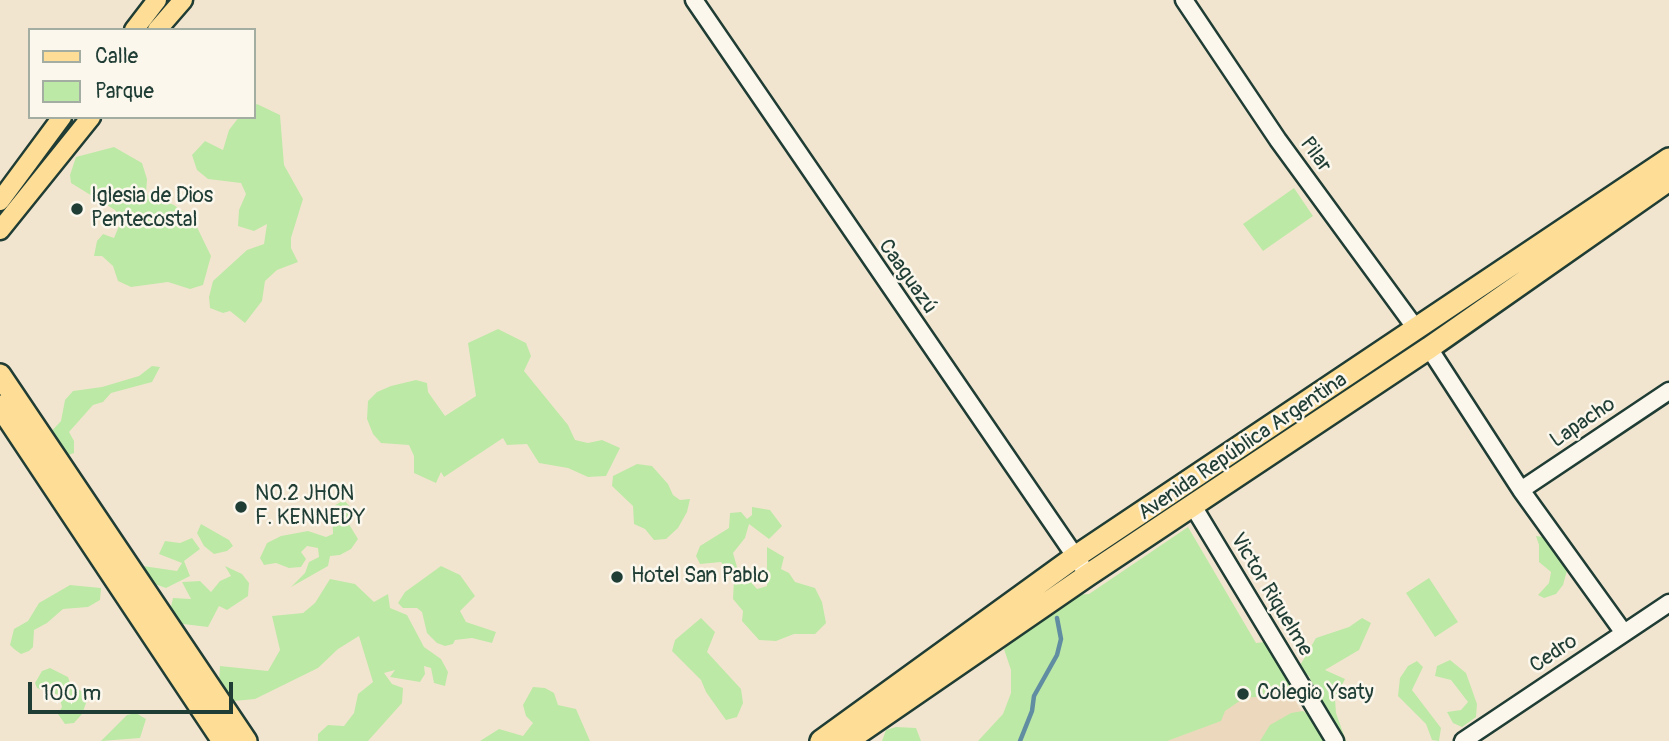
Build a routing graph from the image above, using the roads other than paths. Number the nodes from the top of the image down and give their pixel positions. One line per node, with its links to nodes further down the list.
1 (157, 0): 5 (main road)
2 (183, 0): 6 (main road)
3 (694, 0): 20 (street, Caaguazú)
4 (1184, 0): 13 (street, Pilar)
5 (136, 28)
6 (159, 28)
7 (61, 119): 11 (main road)
8 (89, 119): 12 (main road)
9 (1669, 159): 13 (highway, Avenida República Argentina)
10 (1669, 180): 14 (highway, Avenida República Argentina)
11 (0, 201)
12 (0, 230)
13 (1417, 330): 20 (highway, Avenida República Argentina)
14 (1429, 348): 18 (street); 19 (highway, Avenida República Argentina)
15 (0, 375): 25 (highway)
16 (1669, 391): 18 (street, Lapacho)
17 (0, 406): 24 (highway)
18 (1521, 490): 23 (street)
19 (1193, 506): 21 (highway, Avenida República Argentina); 28 (street, Victor Riquelme)
20 (1076, 557): 21 (street, Caaguazú); 26 (highway, Avenida República Argentina)
21 (1088, 575): 27 (highway, Avenida República Argentina)
22 (1669, 603): 23 (street, Cedro)
23 (1623, 633): 29 (street, Cedro)
24 (223, 741)
25 (246, 741)
26 (821, 741)
27 (846, 741)
28 (1335, 741)
29 (1464, 741)

